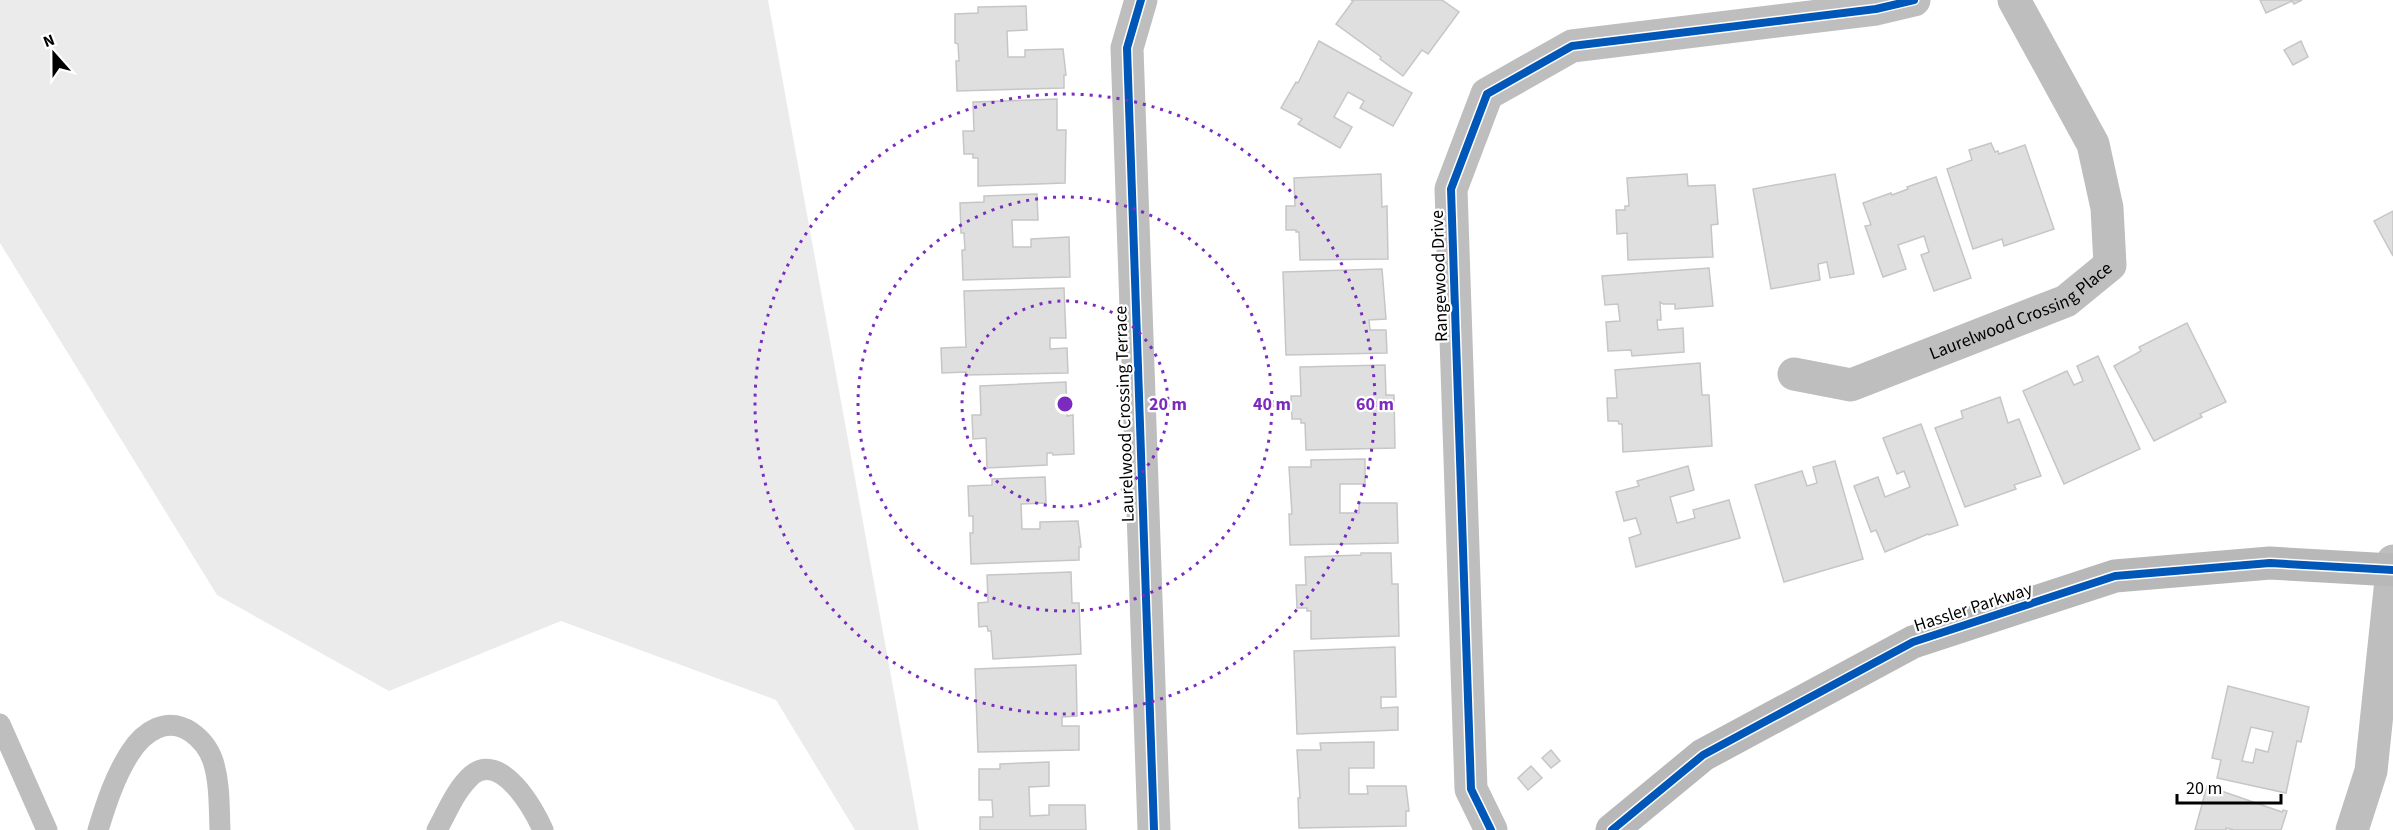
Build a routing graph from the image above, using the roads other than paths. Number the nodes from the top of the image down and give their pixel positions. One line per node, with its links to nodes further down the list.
1 (1141, 0): 12 (street, Laurelwood Crossing Terrace)
2 (1914, 0): 13 (street, Rangewood Drive)
3 (2014, 0): 4 (street, Laurelwood Crossing Place)
4 (1794, 374)
5 (2392, 567): 14 (street, Hassler Parkway); 15 (street)
6 (0, 724): 7 (lane)
7 (47, 830)
8 (98, 830): 9 (lane)
9 (220, 830)
10 (437, 830): 11 (lane)
11 (543, 830)
12 (1154, 830)
13 (1491, 830)
14 (1612, 830)
15 (2352, 830)

